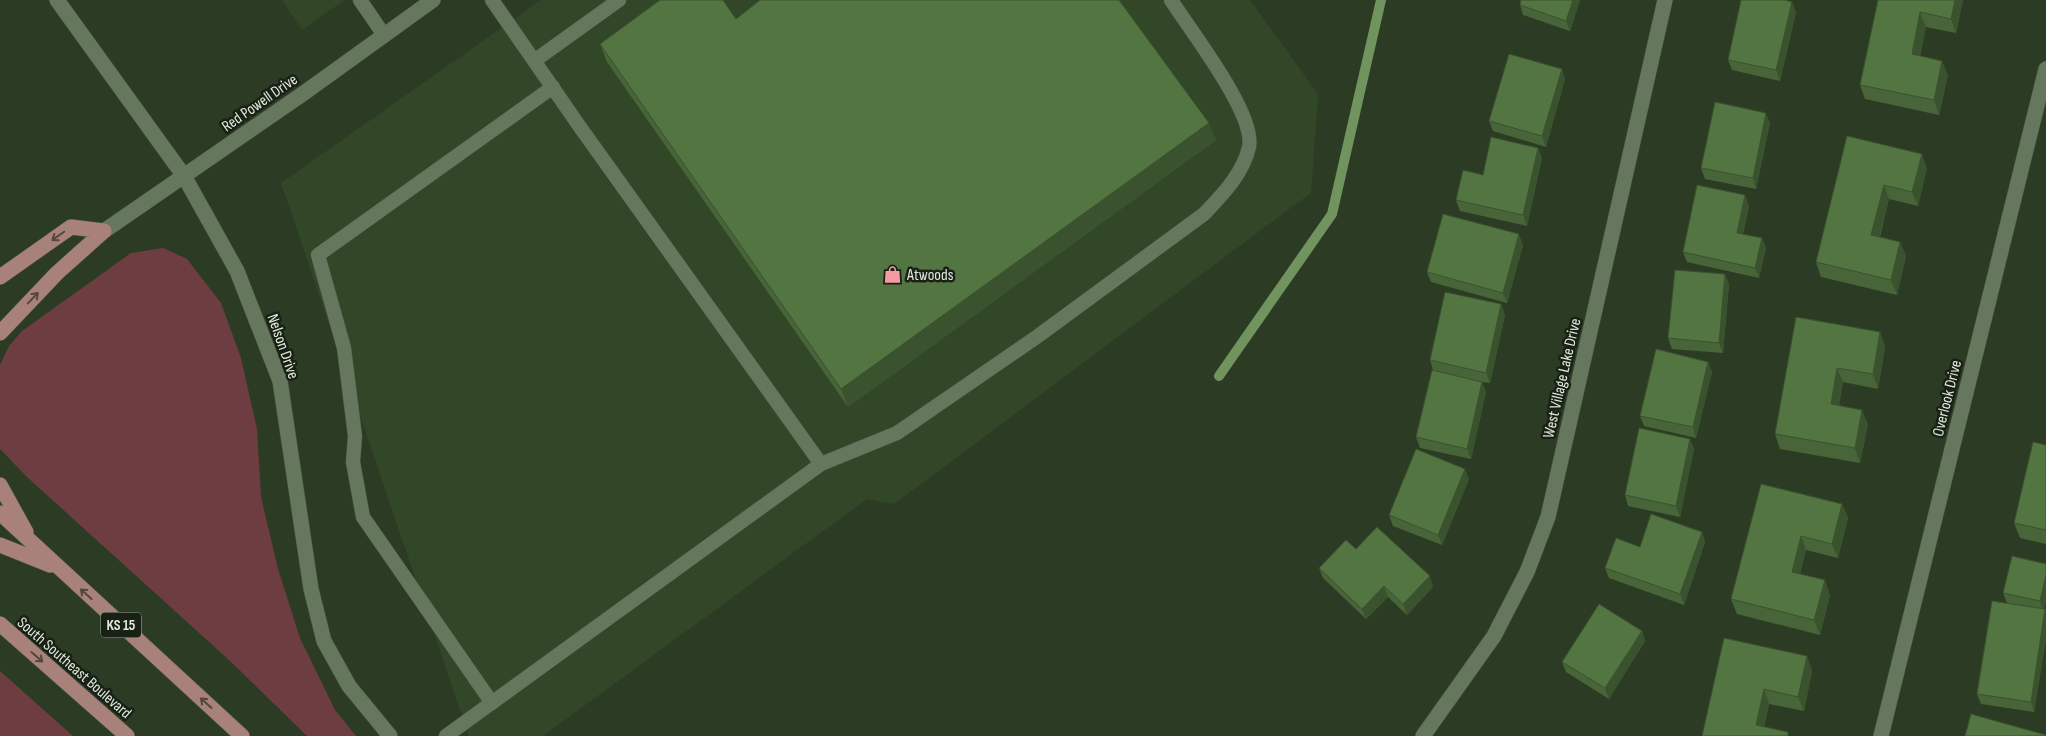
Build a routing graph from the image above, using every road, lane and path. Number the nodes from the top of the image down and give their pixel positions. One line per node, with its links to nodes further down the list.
1 (57, 0): 12 (street, Nelson Drive)
2 (360, 0): 8 (lane)
3 (433, 0): 8 (street, Red Powell Drive)
4 (492, 0): 9 (lane)
5 (619, 0): 9 (lane)
6 (1171, 0): 16 (lane)
7 (1665, 0): 28 (street, West Village Lake Drive)
8 (384, 35): 12 (street, Red Powell Drive)
9 (534, 61): 11 (lane)
10 (2046, 69): 29 (street, Overlook Drive)
11 (552, 87): 16 (lane); 23 (lane)
12 (184, 176): 13 (street, Red Powell Drive); 26 (street, Nelson Drive)
13 (104, 231): 14 (main road, one-way to 14); 15 (main road, one-way to 13)
14 (0, 278)
15 (0, 333)
16 (822, 464): 23 (lane)
17 (0, 485): 19 (main road)
18 (0, 513): 19 (main road, KS 15)
19 (33, 544): 21 (main road, KS 15)
20 (0, 545): 21 (main road)
21 (59, 568): 25 (main road, KS 15, one-way to 21)
22 (0, 624): 24 (main road, South Southeast Boulevard, one-way to 24)
23 (492, 703): 27 (lane)
24 (127, 736)
25 (242, 736)
26 (390, 736)
27 (446, 736)
28 (1422, 736)
29 (1881, 736)

